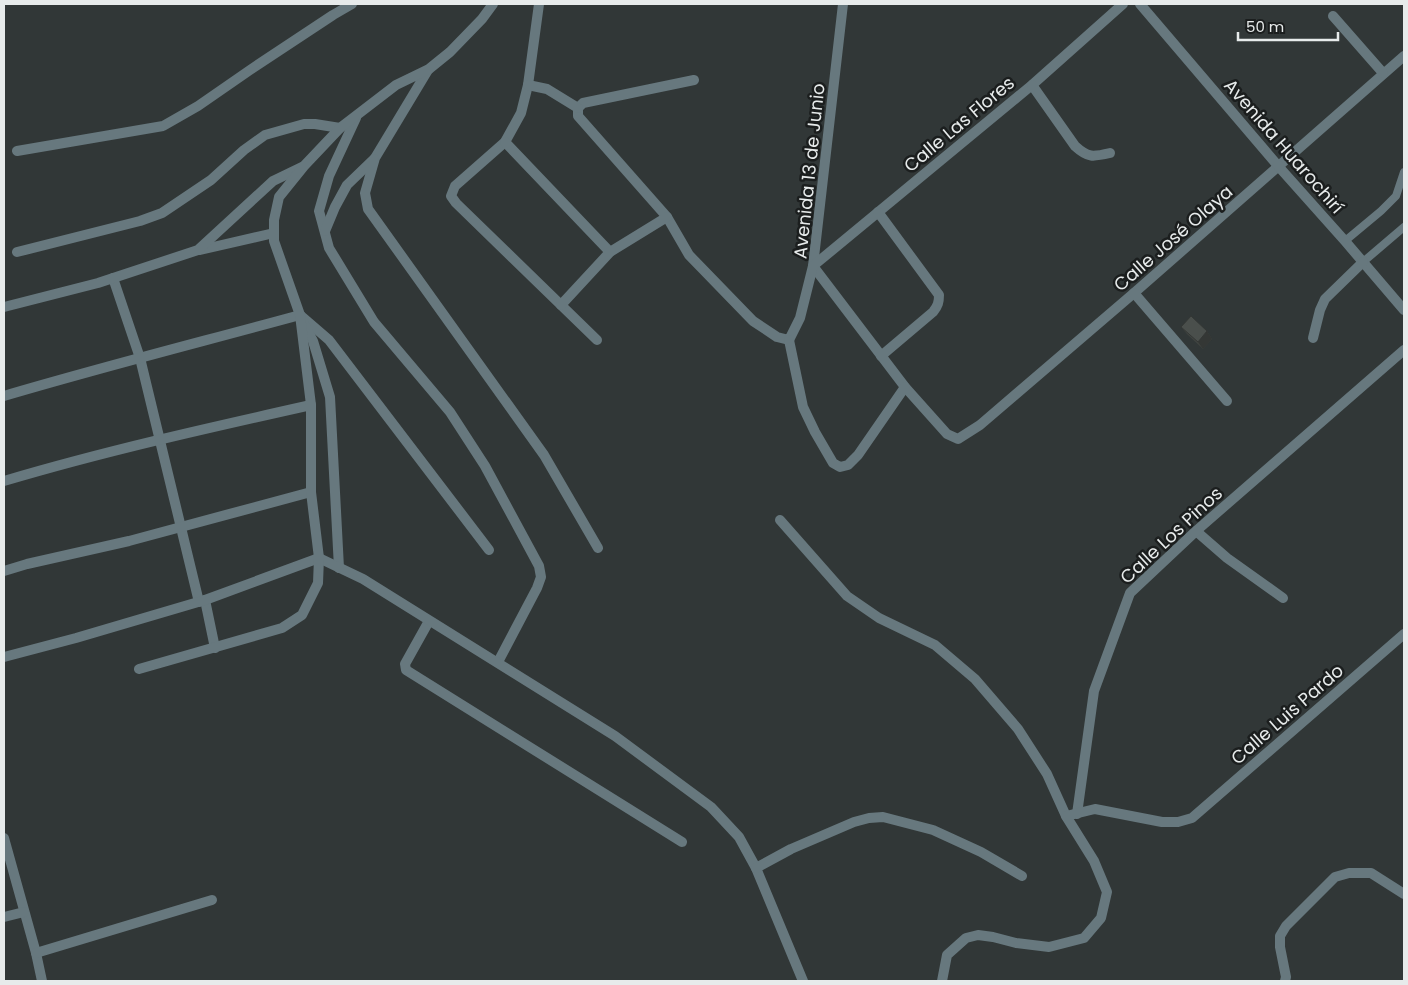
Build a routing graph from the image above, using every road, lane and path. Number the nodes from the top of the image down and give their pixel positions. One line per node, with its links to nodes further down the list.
1 (352, 4): 18 (street)
2 (494, 4): 9 (street)
3 (539, 4): 12 (street)
4 (843, 4): 34 (street, Avenida 13 de Junio)
5 (1123, 4): 13 (street, Calle Las Flores)
6 (1140, 4): 22 (street, Avenida Huarochirí)
7 (1333, 16): 10 (street)
8 (1404, 56): 10 (street, Calle José Olaya)
9 (429, 69): 15 (street); 20 (street)
10 (1383, 73): 22 (street, Calle José Olaya)
11 (694, 80): 14 (street)
12 (528, 85): 14 (street); 17 (street)
13 (1032, 85): 19 (street); 24 (street, Calle Las Flores)
14 (578, 108): 25 (street)
15 (357, 115): 16 (street); 27 (street)
16 (340, 128): 21 (street); 31 (street)
17 (505, 142): 32 (street); 37 (street)
18 (17, 151)
19 (1110, 153)
20 (374, 158): 27 (street); 58 (street)
21 (304, 166): 28 (street); 30 (street)
22 (1279, 167): 29 (street, Avenida Huarochirí); 36 (street, Calle José Olaya)
23 (1404, 172): 29 (lane)
24 (878, 212): 34 (street, Calle Las Flores); 45 (street)
25 (667, 218): 32 (street); 43 (street)
26 (1404, 227): 33 (lane)
27 (325, 232): 69 (street)
28 (274, 233): 30 (street); 40 (street)
29 (1345, 241): 33 (street, Avenida Huarochirí)
30 (198, 250): 35 (street)
31 (17, 252)
32 (610, 252): 37 (street)
33 (1363, 262): 39 (street, Avenida Huarochirí); 41 (street)
34 (813, 266): 43 (street); 45 (street, Avenida 13 de Junio)
35 (113, 278): 38 (street); 46 (street)
36 (1134, 293): 49 (street); 51 (street, Calle José Olaya)
37 (561, 305): 42 (street)
38 (4, 308)
39 (1404, 310)
40 (300, 314): 46 (street); 50 (street); 59 (street); 61 (street)
41 (1314, 338)
42 (597, 340)
43 (789, 340): 47 (street)
44 (1404, 350): 57 (street, Calle Los Pinos)
45 (881, 356): 47 (street, Avenida 13 de Junio)
46 (140, 358): 48 (street); 52 (street)
47 (905, 387): 51 (street, Avenida 13 de Junio)
48 (4, 396)
49 (1227, 400)
50 (311, 405): 52 (street); 54 (street)
51 (958, 439)
52 (160, 440): 53 (street); 56 (street)
53 (4, 481)
54 (311, 492): 56 (street); 60 (street)
55 (780, 520): 72 (street)
56 (181, 527): 62 (street); 64 (street)
57 (1196, 531): 63 (street); 71 (street, Calle Los Pinos)
58 (598, 548)
59 (489, 550)
60 (319, 558): 61 (street); 64 (street); 67 (street)
61 (340, 568): 65 (street)
62 (4, 571)
63 (1283, 598)
64 (202, 601): 67 (street); 68 (street)
65 (429, 621): 69 (street); 74 (street)
66 (1404, 634): 71 (street, Calle Luis Pardo)
67 (215, 648): 70 (street)
68 (4, 657)
69 (498, 662): 75 (street)
70 (139, 669)
71 (1077, 814): 72 (street)
72 (1066, 816): 84 (street)
73 (4, 838): 79 (street)
74 (682, 842)
75 (756, 868): 76 (street); 83 (street)
76 (1022, 876)
77 (1404, 894): 85 (street)
78 (212, 900): 81 (street)
79 (24, 912): 80 (street); 81 (street)
80 (4, 917)
81 (36, 953): 82 (street)
82 (42, 981)
83 (803, 981)
84 (942, 981)
85 (1285, 981)

